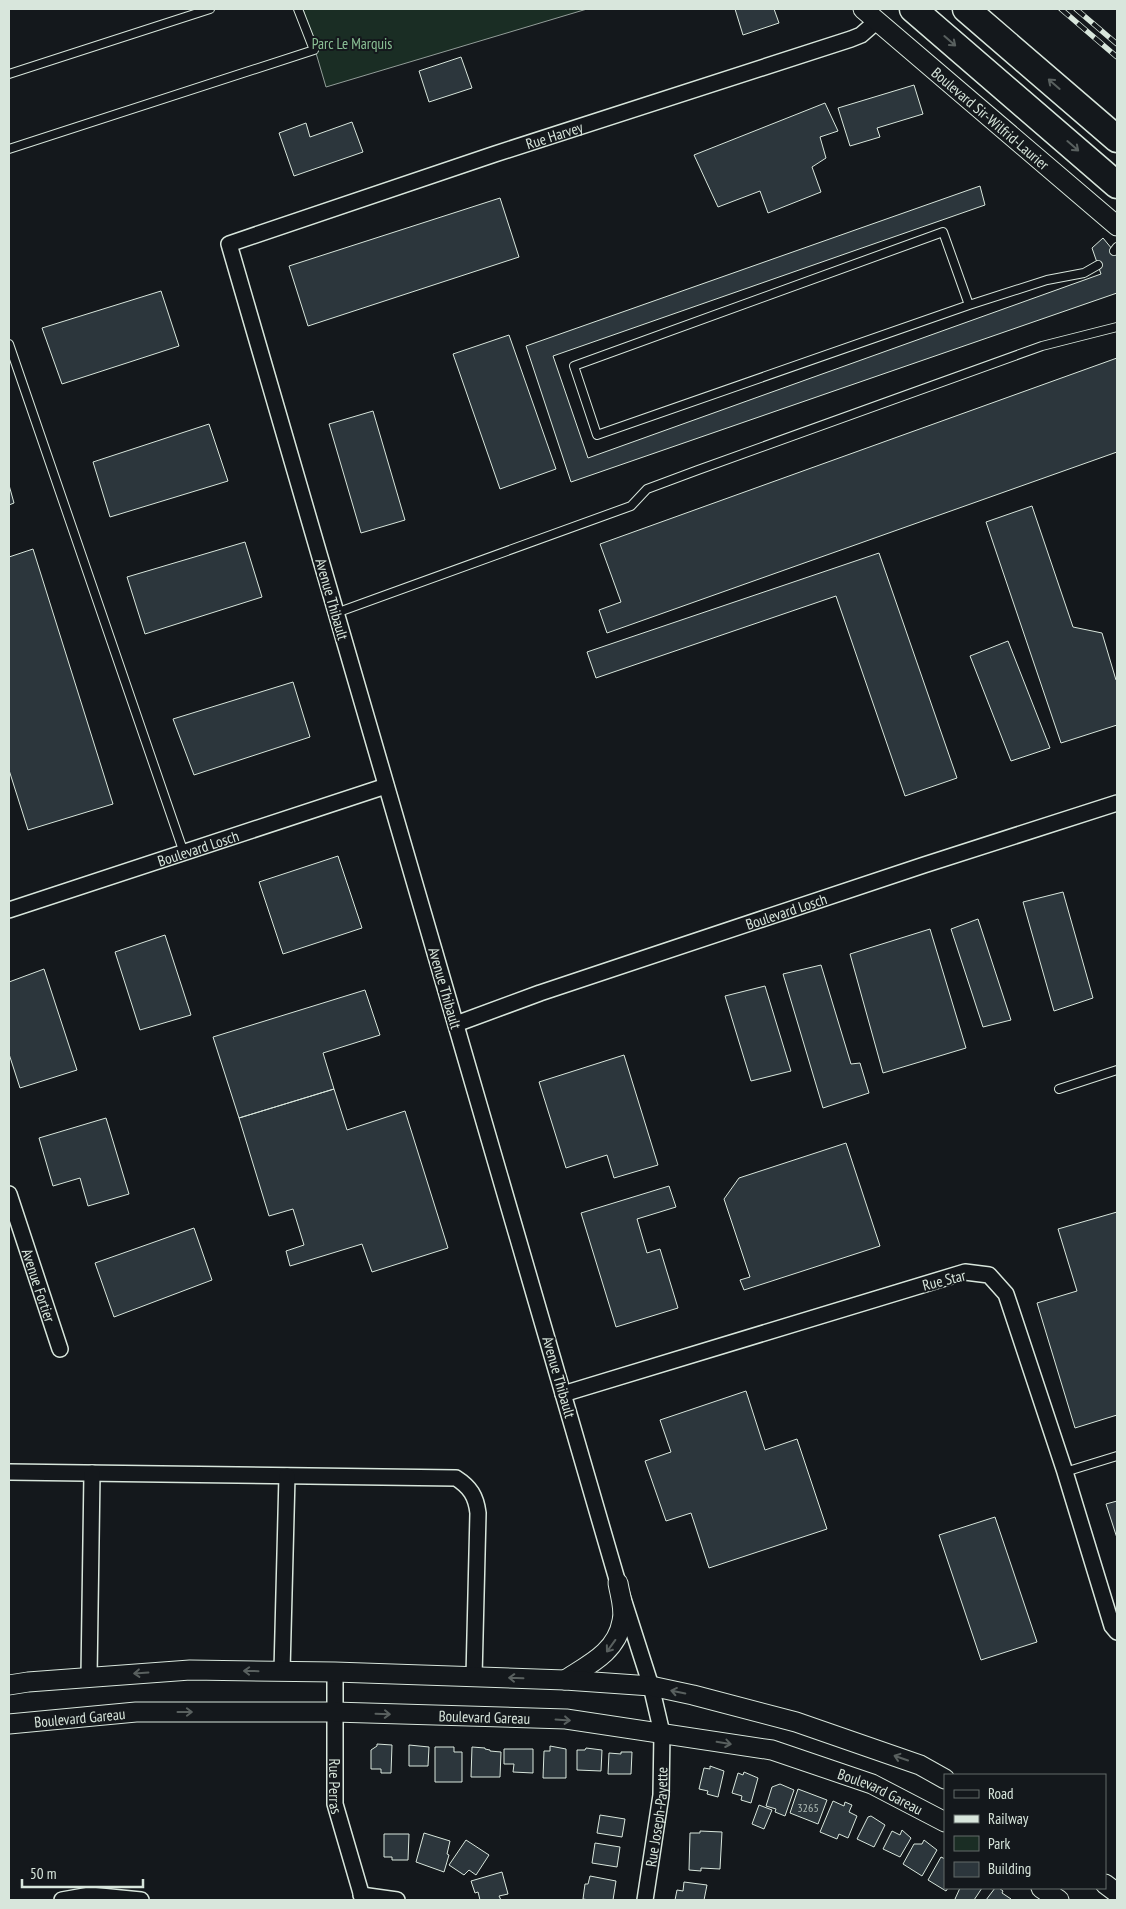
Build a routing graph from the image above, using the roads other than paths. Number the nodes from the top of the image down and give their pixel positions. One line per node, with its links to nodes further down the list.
1 (210, 9): 6 (lane)
2 (298, 9): 8 (lane)
3 (913, 9): 9 (highway, one-way to 9)
4 (966, 9): 7 (highway, one-way to 4)
5 (870, 15): 10 (street, Boulevard Sir-Wilfrid-Laurier); 11 (street, Rue Harvey)
6 (9, 74)
7 (1117, 138)
8 (9, 149)
9 (1117, 184)
10 (1117, 226)
11 (229, 244): 16 (street, Avenue Thibault)
12 (1098, 265): 13 (lane)
13 (969, 305): 13 (lane)
14 (1117, 327): 16 (lane)
15 (9, 344): 19 (lane)
16 (336, 613): 17 (street, Avenue Thibault)
17 (386, 786): 19 (street, Boulevard Losch); 21 (street, Avenue Thibault)
18 (1117, 804): 21 (street, Boulevard Losch)
19 (184, 853): 20 (street, Boulevard Losch)
20 (9, 910)
21 (456, 1024): 26 (street, Avenue Thibault)
22 (1117, 1070): 23 (lane)
23 (1059, 1089)
24 (9, 1194): 25 (street, Avenue Fortier)
25 (60, 1349)
26 (563, 1394): 29 (street, Rue Star); 32 (street, Avenue Thibault)
27 (1117, 1456): 29 (lane)
28 (9, 1472): 30 (street)
29 (1065, 1472): 33 (street, Rue Star)
30 (92, 1473): 31 (street); 36 (street)
31 (287, 1476): 34 (street); 37 (street)
32 (618, 1583): 38 (street, one-way to 38); 40 (street, Avenue Thibault)
33 (1117, 1632)
34 (282, 1671): 35 (street); 36 (street, one-way to 36)
35 (335, 1672): 37 (street); 41 (street, Rue Perras)
36 (89, 1677): 39 (street)
37 (474, 1677): 38 (street, one-way to 37)
38 (565, 1680): 40 (street)
39 (9, 1685)
40 (652, 1686): 43 (street, Avenue Thibault); 44 (street, one-way to 40)
41 (334, 1712): 42 (street, Boulevard Gareau, one-way to 41); 43 (street, Boulevard Gareau, one-way to 43); 49 (street, Rue Perras)
42 (9, 1724)
43 (662, 1733): 45 (street, Boulevard Gareau, one-way to 45); 53 (street, Rue Joseph-Payette)
44 (944, 1778)
45 (944, 1821)
46 (1106, 1885): 48 (street)
47 (1042, 1889): 54 (street)
48 (1117, 1893)
49 (362, 1898): 52 (street, Rue Perras)
50 (62, 1900): 51 (street)
51 (141, 1900)
52 (397, 1900)
53 (645, 1900)
54 (1059, 1900)

